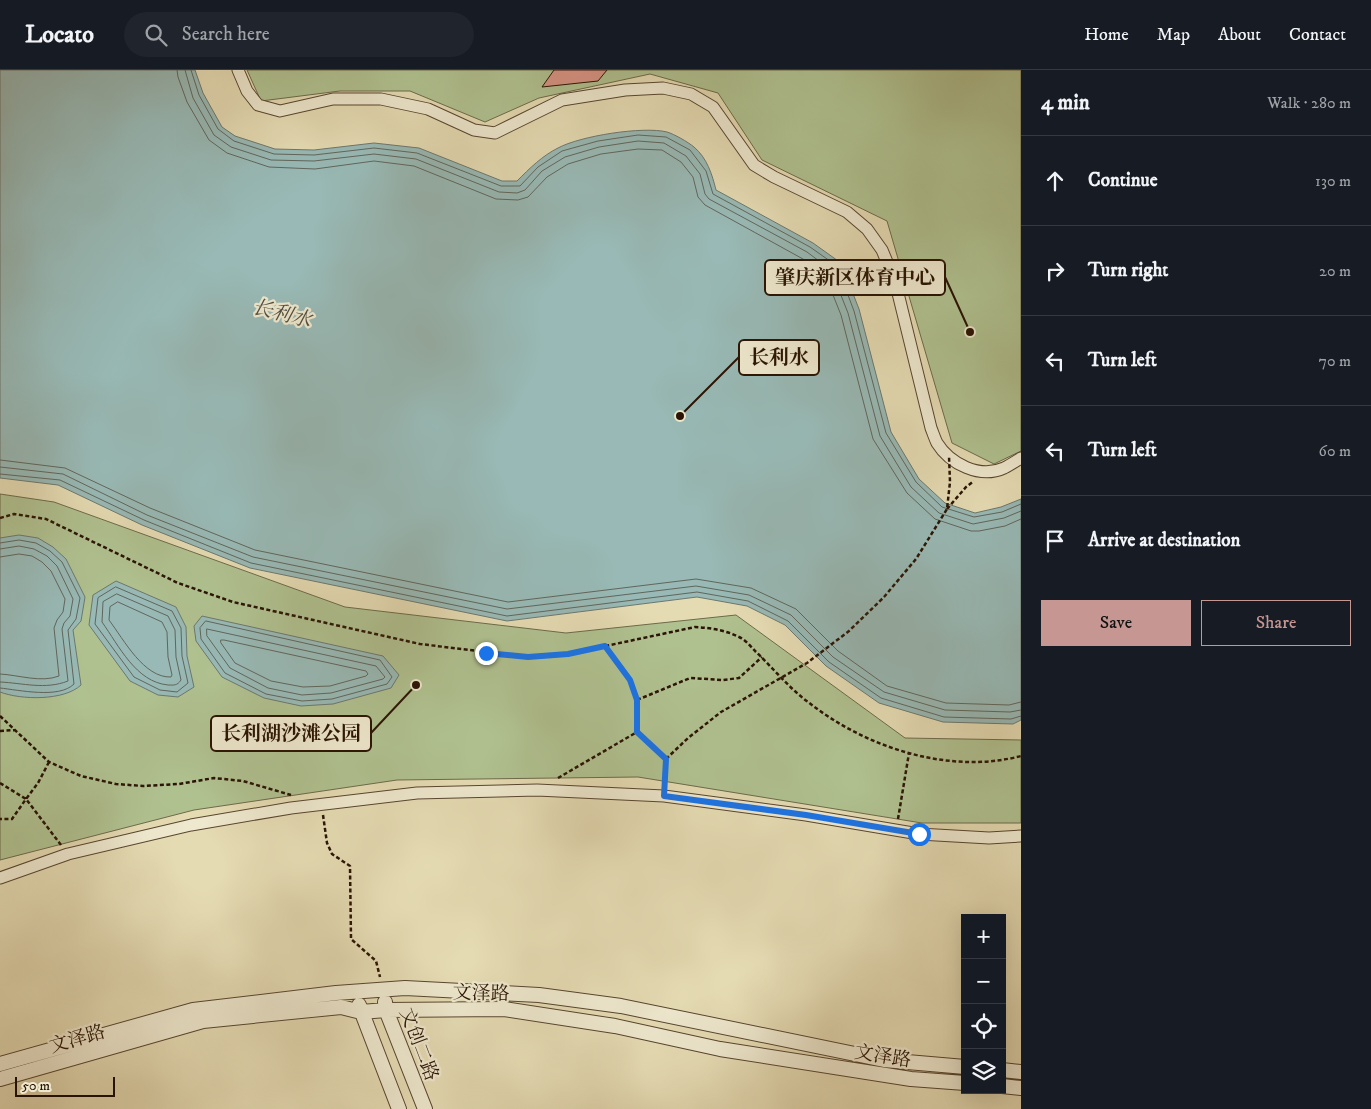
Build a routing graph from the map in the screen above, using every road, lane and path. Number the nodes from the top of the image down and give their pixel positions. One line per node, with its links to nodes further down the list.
1 (238, 70): 2 (street)
2 (949, 456): 4 (street); 5 (path, bridge)
3 (1021, 458): 4 (street)
4 (988, 472): 5 (path)
5 (947, 509): 15 (path, bridge)
6 (0, 518): 7 (path)
7 (605, 646): 8 (path); 9 (path)
8 (762, 657): 9 (path); 13 (path)
9 (637, 700): 12 (path)
10 (15, 730): 11 (path)
11 (0, 732)
12 (637, 732): 15 (path); 18 (path)
13 (909, 754): 14 (path); 22 (path)
14 (1021, 756)
15 (666, 759): 19 (path)
16 (49, 762): 20 (path)
17 (0, 783): 20 (path)
18 (537, 790): 19 (street); 24 (street)
19 (664, 796): 22 (street)
20 (26, 800): 21 (path); 24 (path)
21 (0, 820)
22 (896, 831): 23 (street)
23 (1021, 836)
24 (68, 854): 25 (street)
25 (0, 878)
26 (384, 990): 27 (street, 文泽路); 28 (street, 文创二路); 31 (street, 文泽路)
27 (356, 992): 29 (street); 30 (street, 文泽路)
28 (386, 1010): 29 (street, 文泽路); 35 (street, 文泽路); 39 (street, 文创二路)
29 (361, 1012): 34 (street, 文泽路); 38 (street)
30 (0, 1064)
31 (961, 1067)
32 (1006, 1070): 33 (street)
33 (1021, 1072)
34 (0, 1079)
35 (961, 1083)
36 (1006, 1086): 37 (street)
37 (1021, 1088)
38 (399, 1109)
39 (425, 1109)

